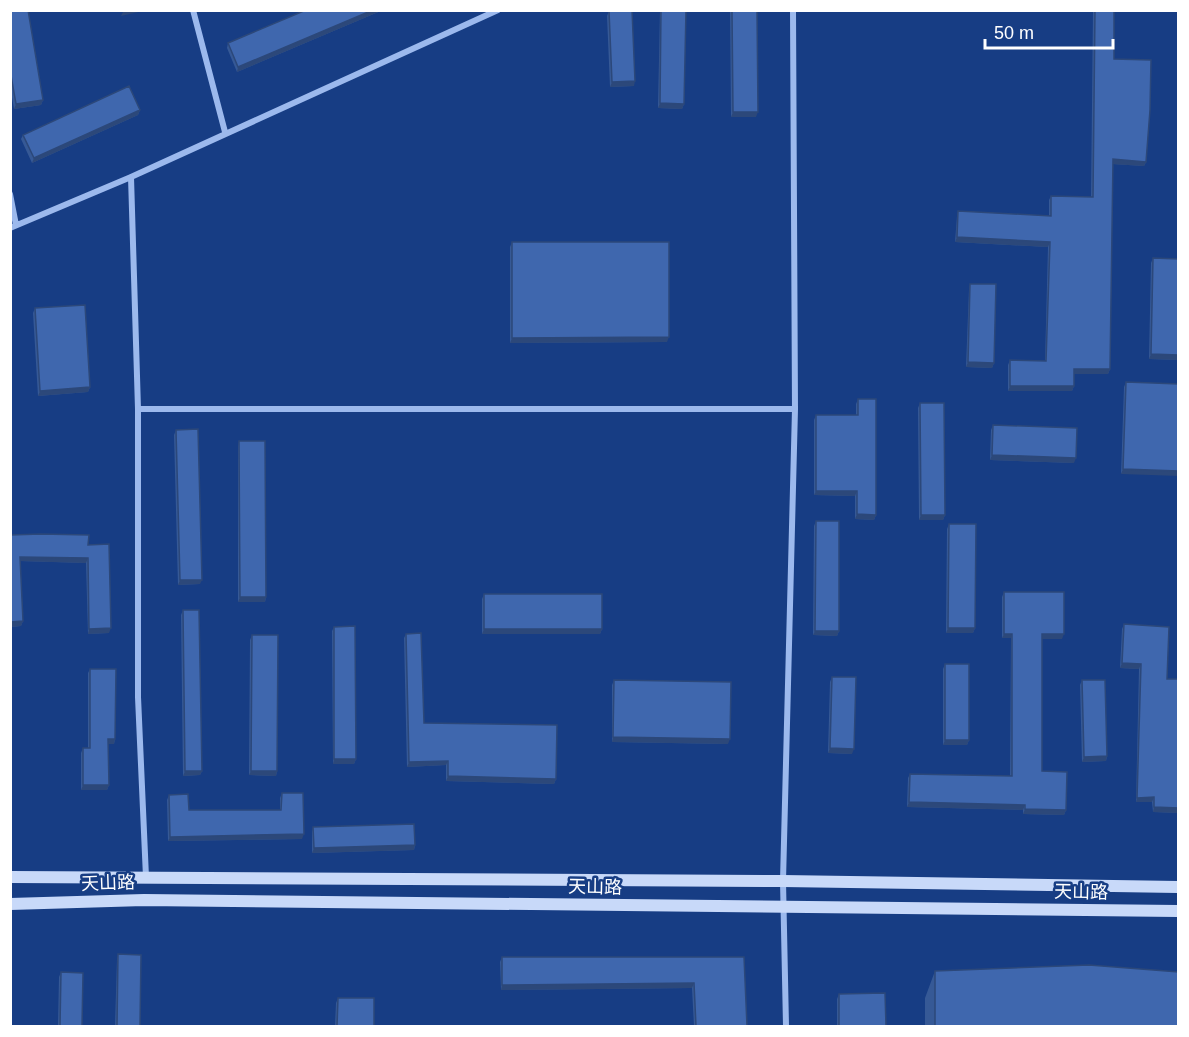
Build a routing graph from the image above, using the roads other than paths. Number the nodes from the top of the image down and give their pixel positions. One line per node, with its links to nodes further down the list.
1 (193, 10): 4 (street)
2 (498, 10): 4 (street)
3 (793, 10): 9 (street)
4 (225, 132): 5 (street)
5 (131, 177): 7 (street); 8 (street)
6 (10, 194): 7 (street)
7 (13, 227)
8 (138, 409): 9 (street); 11 (street)
9 (795, 409): 12 (street)
10 (10, 877): 11 (main road, 天山路)
11 (146, 877): 12 (main road, 天山路)
12 (783, 881): 13 (main road, 天山路); 15 (street)
13 (1179, 888)
14 (10, 904): 15 (main road, 天山路)
15 (784, 907): 16 (main road, 天山路); 17 (street)
16 (1179, 911)
17 (786, 1026)

